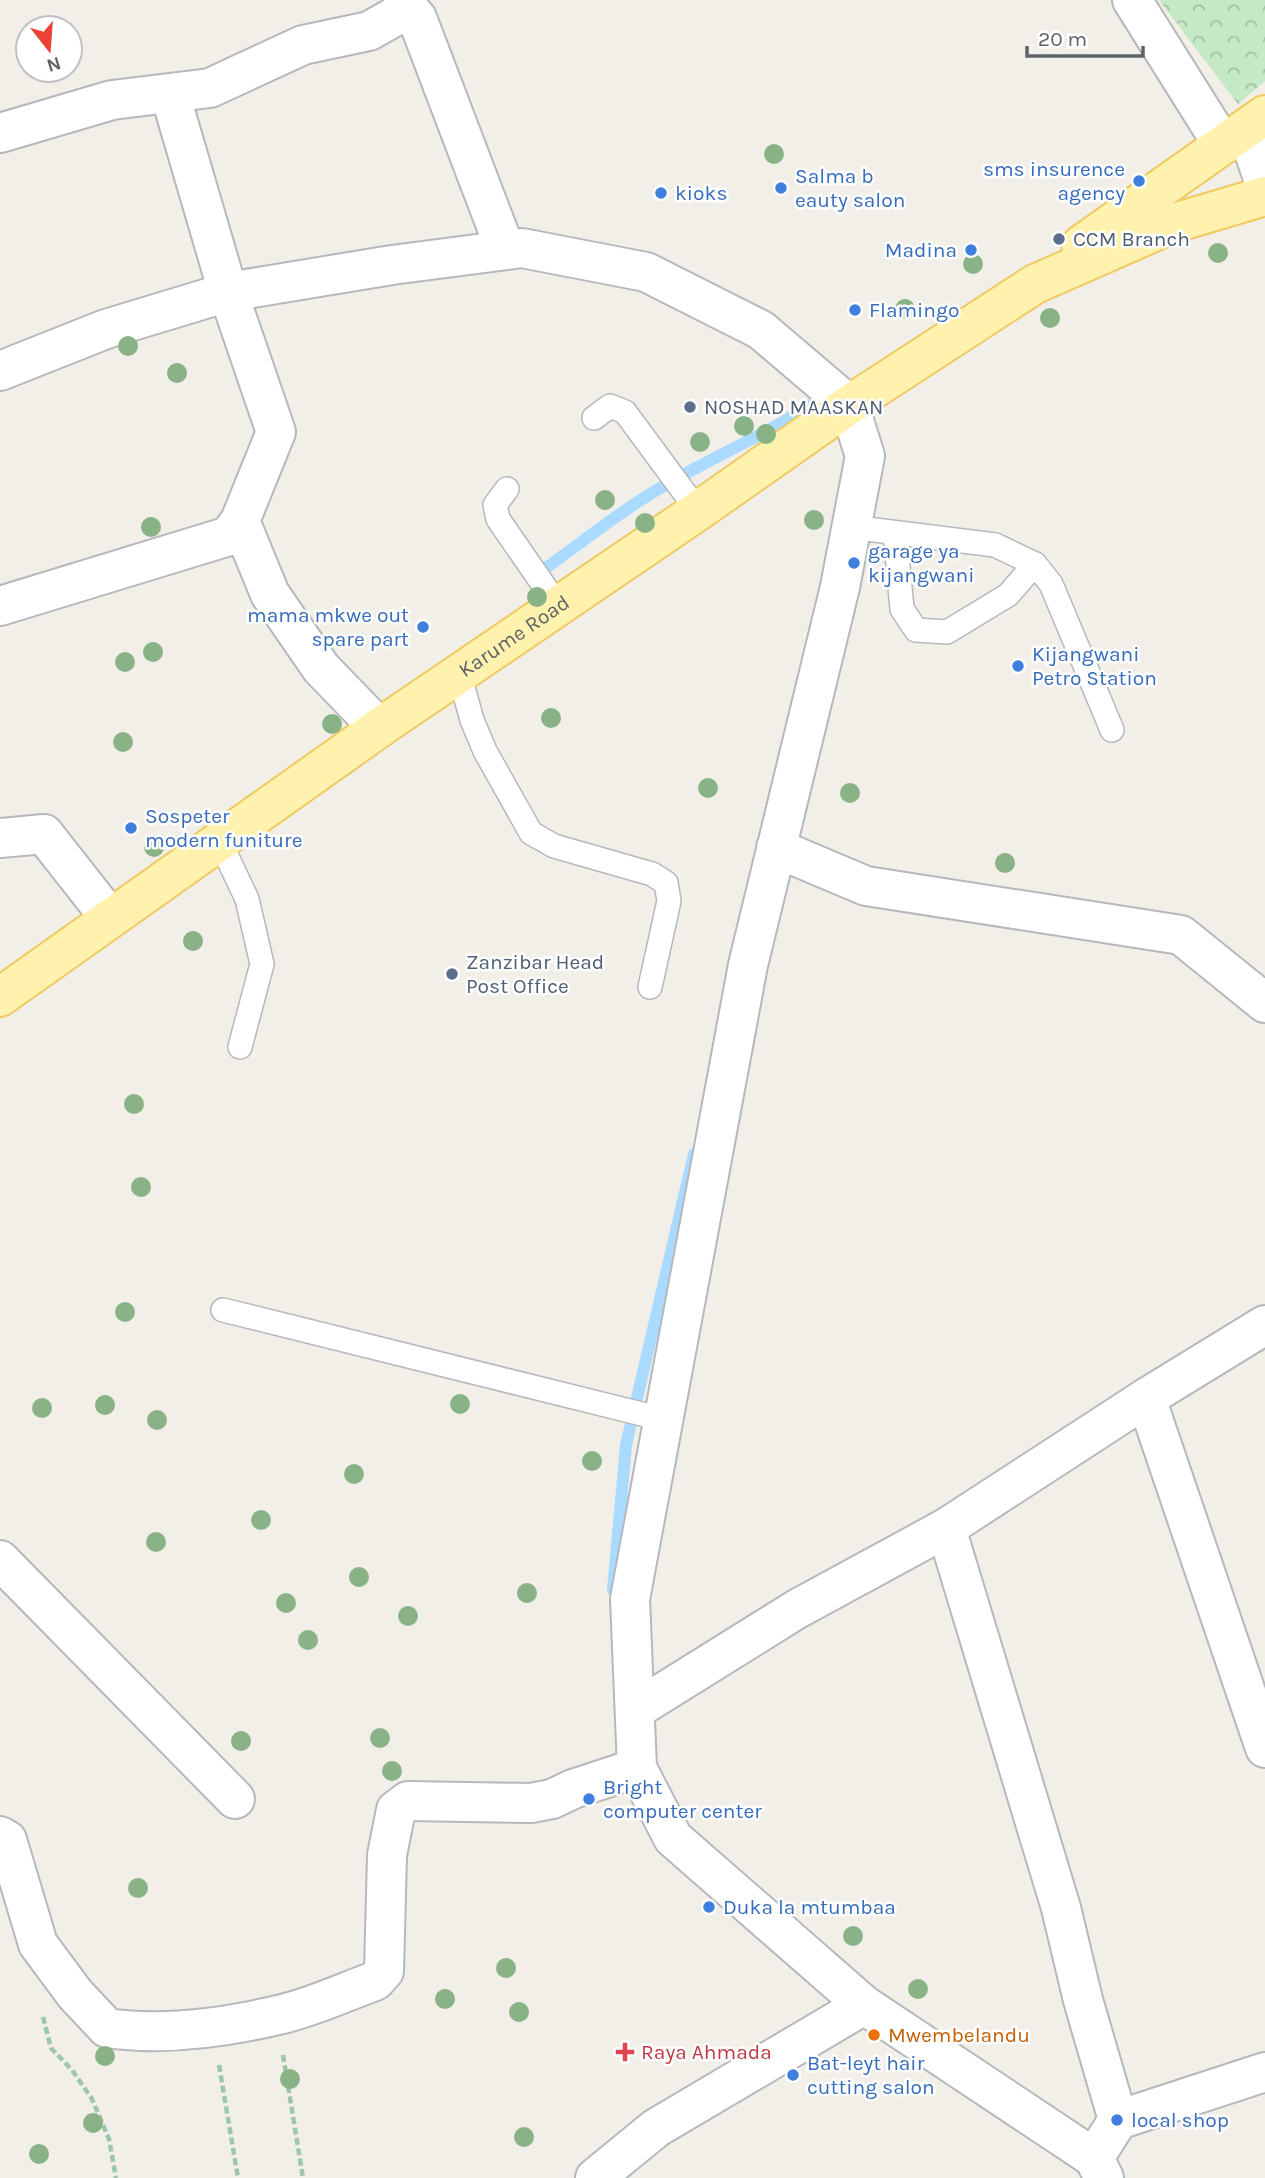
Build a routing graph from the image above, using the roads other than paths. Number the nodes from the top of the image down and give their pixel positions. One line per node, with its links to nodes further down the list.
1 (1132, 0): 4 (street)
2 (405, 3): 3 (street); 8 (street)
3 (170, 94): 5 (street); 10 (street)
4 (1247, 128): 6 (street); 9 (main road, Karume Road)
5 (0, 133)
6 (1265, 184)
7 (1265, 196): 9 (main road, Karume Road)
8 (505, 249): 10 (street); 12 (street)
9 (1035, 284): 12 (main road, Karume Road)
10 (228, 292): 11 (street); 16 (street)
11 (0, 371)
12 (849, 405): 15 (main road, Karume Road); 17 (street)
13 (594, 418): 15 (lane)
14 (507, 489): 21 (lane)
15 (690, 500): 21 (main road, Karume Road)
16 (240, 521): 20 (street); 23 (street)
17 (851, 527): 18 (lane); 27 (street)
18 (895, 533): 19 (lane); 19 (lane)
19 (1035, 564): 24 (lane)
20 (0, 606)
21 (558, 606): 22 (main road, Karume Road)
22 (459, 673): 23 (main road, Karume Road); 29 (lane)
23 (379, 728): 26 (main road, Karume Road)
24 (1112, 730)
25 (0, 838): 28 (street)
26 (220, 842): 28 (main road, Karume Road); 32 (lane)
27 (776, 848): 31 (street); 36 (street)
28 (110, 918): 30 (main road, Karume Road)
29 (650, 987)
30 (0, 998)
31 (1265, 1003)
32 (240, 1047)
33 (223, 1310): 36 (lane)
34 (1265, 1325): 35 (street)
35 (1146, 1398): 37 (street); 40 (street)
36 (662, 1419): 39 (street)
37 (946, 1528): 39 (street); 46 (street)
38 (0, 1560): 42 (street)
39 (635, 1710): 41 (street)
40 (1265, 1748)
41 (636, 1768): 43 (street); 44 (street)
42 (235, 1799)
43 (0, 1836)
44 (864, 2005): 47 (street); 48 (street)
45 (1265, 2071): 46 (street)
46 (1118, 2120): 47 (street)
47 (1099, 2168)
48 (595, 2178)

